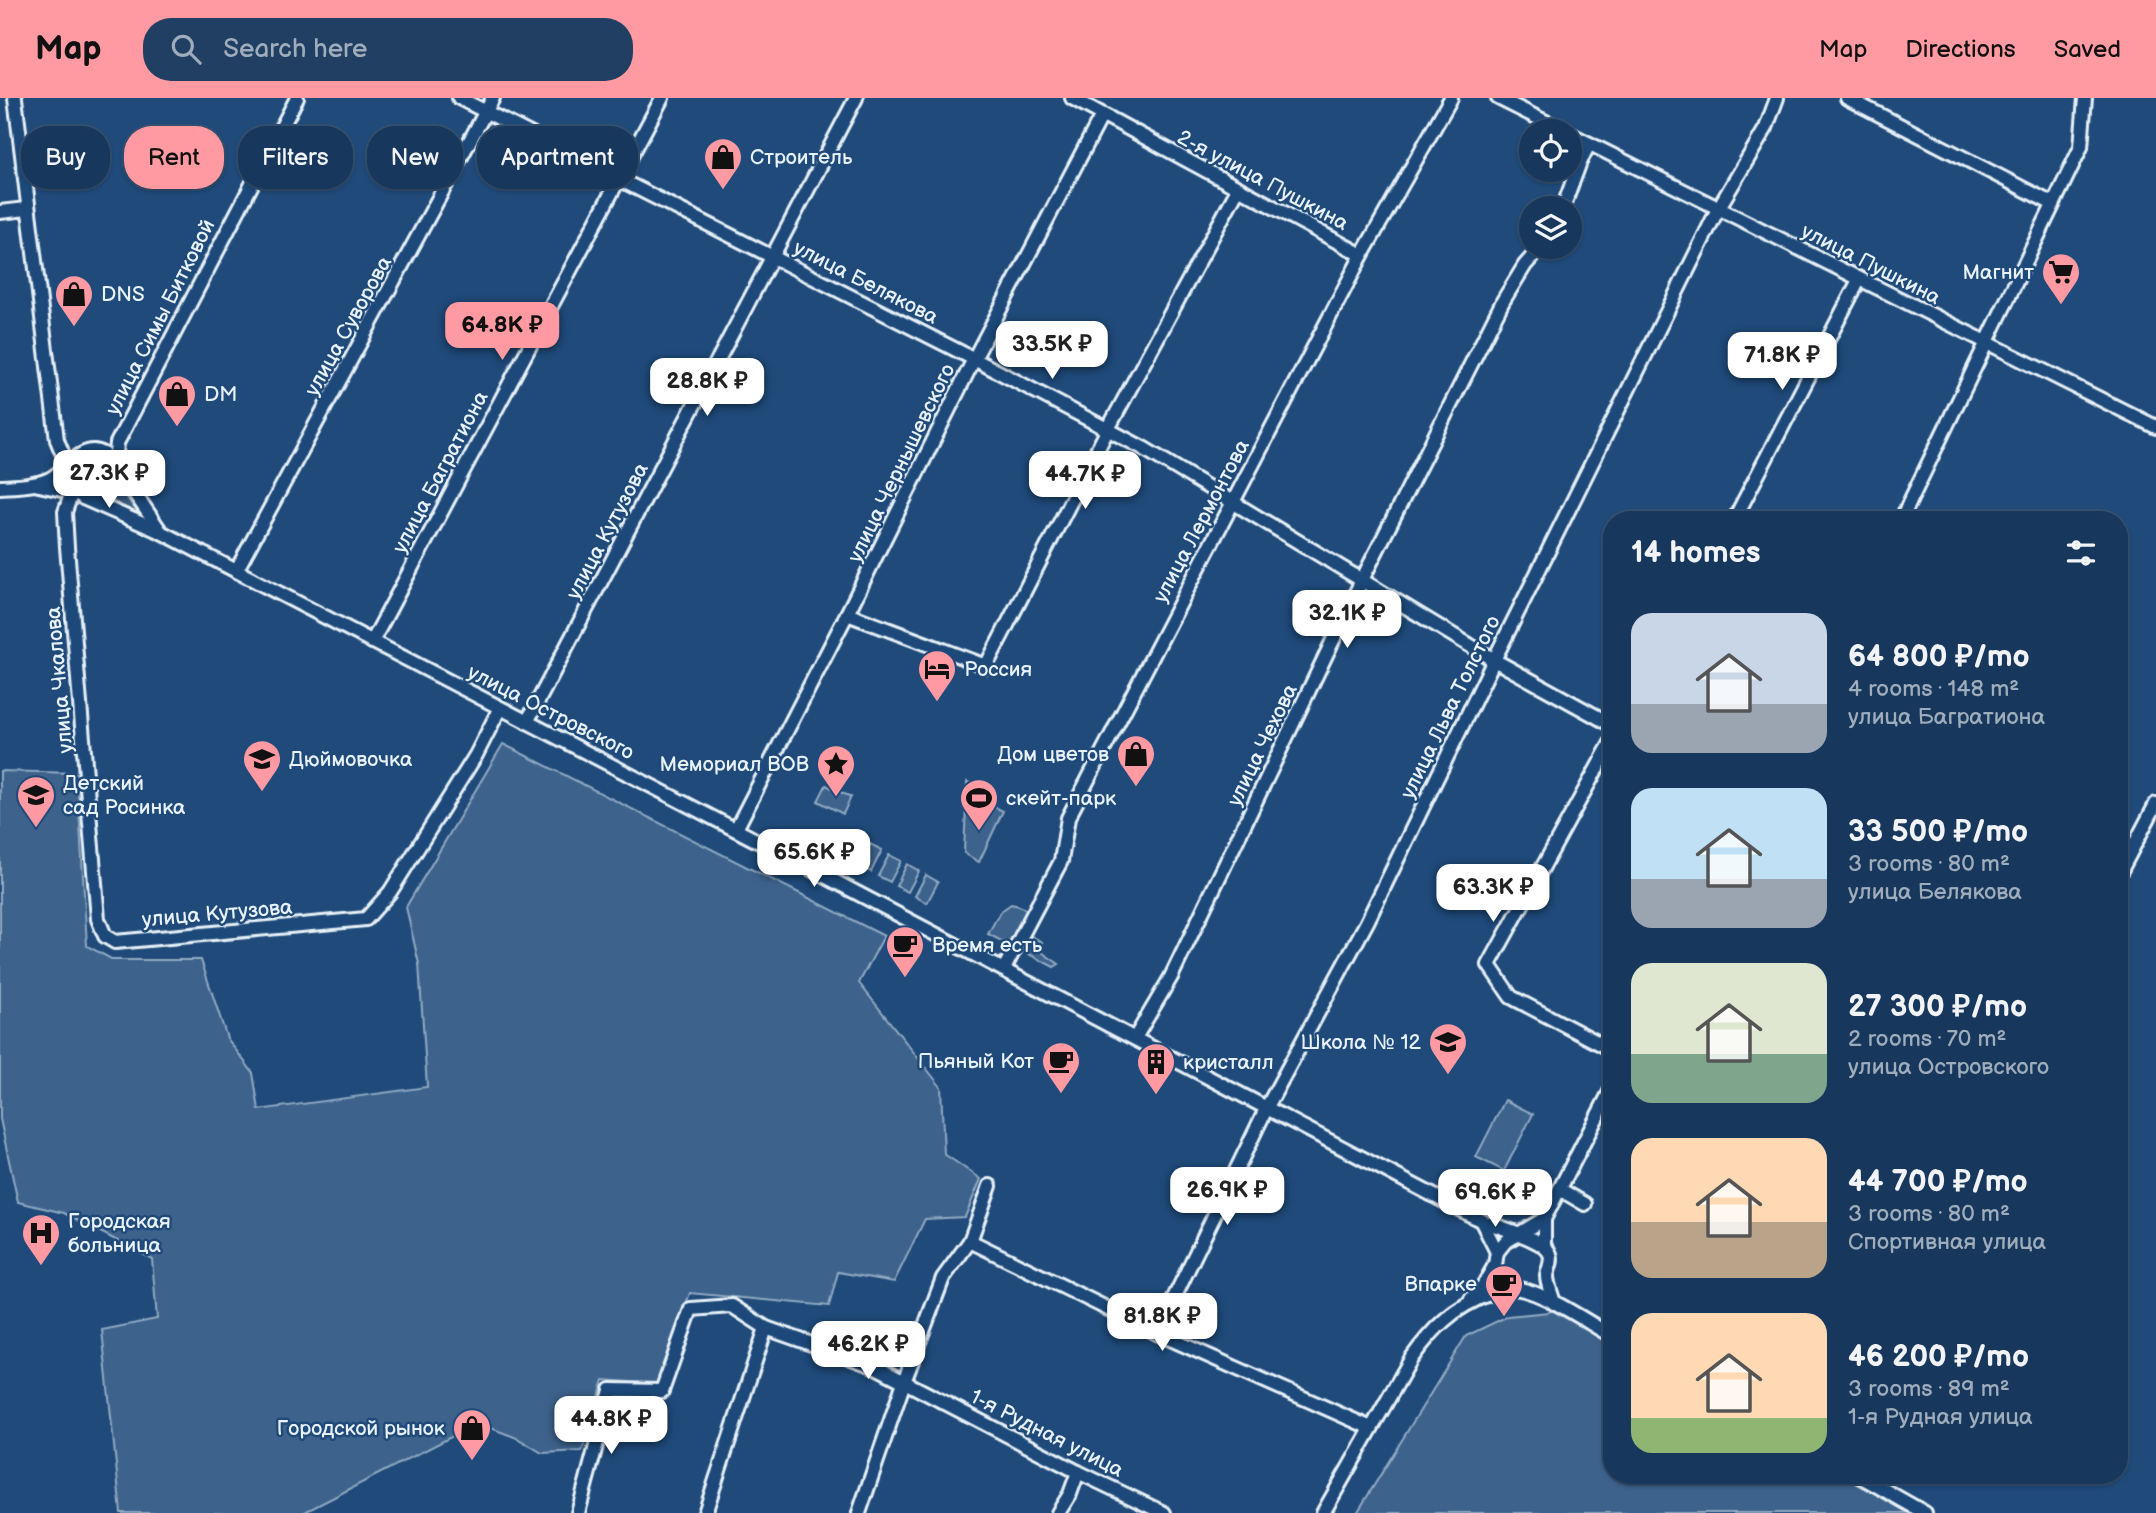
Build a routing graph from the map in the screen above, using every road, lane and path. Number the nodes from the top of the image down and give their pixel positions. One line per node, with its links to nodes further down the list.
1 (15, 98): 25 (street)
2 (297, 98): 36 (street, улица Симы Битковой)
3 (459, 98): 13 (street, улица Белякова)
4 (493, 98): 13 (street, улица Суворова)
5 (662, 98): 18 (street, улица Багратиона)
6 (856, 98): 29 (street, улица Кутузова)
7 (1072, 98): 14 (street, 2-я улица Пушкина)
8 (1451, 98): 28 (street, улица Лермонтова)
9 (1498, 98): 15 (street)
10 (1777, 98): 26 (street, улица Льва Толстого)
11 (1847, 98): 24 (street)
12 (2085, 98): 24 (street)
13 (486, 112): 16 (street, улица Белякова); 47 (street, улица Суворова)
14 (1102, 115): 22 (street, 2-я улица Пушкина); 33 (street, улица Чернышевского)
15 (1540, 119)
16 (514, 126)
17 (1582, 140): 19 (street, улица Пушкина)
18 (638, 143)
19 (1589, 144): 23 (street); 26 (street, улица Пушкина)
20 (638, 188): 29 (street, улица Белякова)
21 (613, 189): 50 (street, улица Багратиона)
22 (1238, 189): 28 (street, 2-я улица Пушкина); 35 (street)
23 (1567, 196)
24 (2053, 204): 32 (street)
25 (27, 209): 27 (street); 38 (street)
26 (1718, 209): 31 (street, улица Пушкина); 51 (street, улица Льва Толстого)
27 (0, 212)
28 (1362, 255): 43 (street, улица Лермонтова)
29 (774, 257): 33 (street, улица Белякова); 54 (street, улица Кутузова)
30 (1530, 259): 48 (street, улица Чехова)
31 (1859, 280): 32 (street, улица Пушкина); 44 (street)
32 (1987, 344): 34 (street, улица Пушкина); 45 (street)
33 (974, 359): 35 (street, улица Белякова); 49 (street, улица Чернышевского)
34 (2156, 427)
35 (1108, 429): 43 (street, улица Белякова); 49 (street)
36 (117, 443): 37 (street); 39 (street)
37 (101, 454): 38 (street); 39 (street)
38 (67, 464): 40 (street, улица Островского); 42 (street)
39 (117, 467): 42 (street); 46 (street, улица Островского)
40 (35, 484): 41 (street, улица Островского); 42 (street, улица Островского)
41 (0, 487)
42 (78, 495): 46 (street, улица Островского); 59 (street, улица Чкалова)
43 (1233, 501): 48 (street, улица Белякова); 60 (street, улица Лермонтова)
44 (1739, 511)
45 (1905, 511)
46 (161, 532): 47 (street, улица Островского)
47 (236, 571): 50 (street, улица Островского)
48 (1362, 580): 51 (street, улица Белякова); 61 (street, улица Чехова)
49 (847, 614): 57 (street, улица Чернышевского)
50 (372, 642): 52 (street, улица Островского)
51 (1494, 660): 53 (street, улица Белякова); 64 (street, улица Льва Толстого)
52 (500, 708): 54 (street, улица Островского); 59 (street, улица Кутузова)
53 (1603, 720)
54 (527, 722): 57 (street, улица Островского)
55 (1603, 757): 62 (street)
56 (2156, 804): 58 (street)
57 (736, 829): 60 (street, улица Островского)
58 (2128, 857)
59 (114, 942)
60 (1004, 969): 61 (street, улица Островского)
61 (1135, 1038): 64 (street, улица Островского)
62 (1603, 1045)
63 (1603, 1106): 66 (street)
64 (1267, 1107): 69 (street, улица Островского); 80 (street, улица Льва Толстого)
65 (990, 1186): 71 (street)
66 (1561, 1190): 67 (street); 68 (street)
67 (1585, 1204)
68 (1544, 1219): 70 (street); 72 (street)
69 (1480, 1220): 70 (street, улица Островского); 73 (street)
70 (1519, 1235): 72 (street); 73 (street)
71 (970, 1241): 80 (street); 81 (street)
72 (1544, 1244): 74 (street)
73 (1496, 1259): 75 (street); 76 (street)
74 (1547, 1276): 75 (street); 77 (street)
75 (1516, 1288): 76 (street); 77 (street)
76 (1469, 1302): 82 (street)
77 (1554, 1303): 79 (street)
78 (766, 1328): 81 (street, 1-я Рудная улица); 85 (street, 1-я Рудная улица); 86 (street)
79 (1603, 1331)
80 (1157, 1333): 82 (street)
81 (904, 1382): 83 (street, 1-я Рудная улица); 87 (street)
82 (1371, 1428): 90 (street)
83 (1078, 1472): 88 (street); 89 (street, 1-я Рудная улица)
84 (1874, 1484): 91 (street)
85 (578, 1513)
86 (705, 1513)
87 (859, 1513)
88 (1058, 1513)
89 (1164, 1513)
90 (1323, 1513)
91 (1925, 1513)

